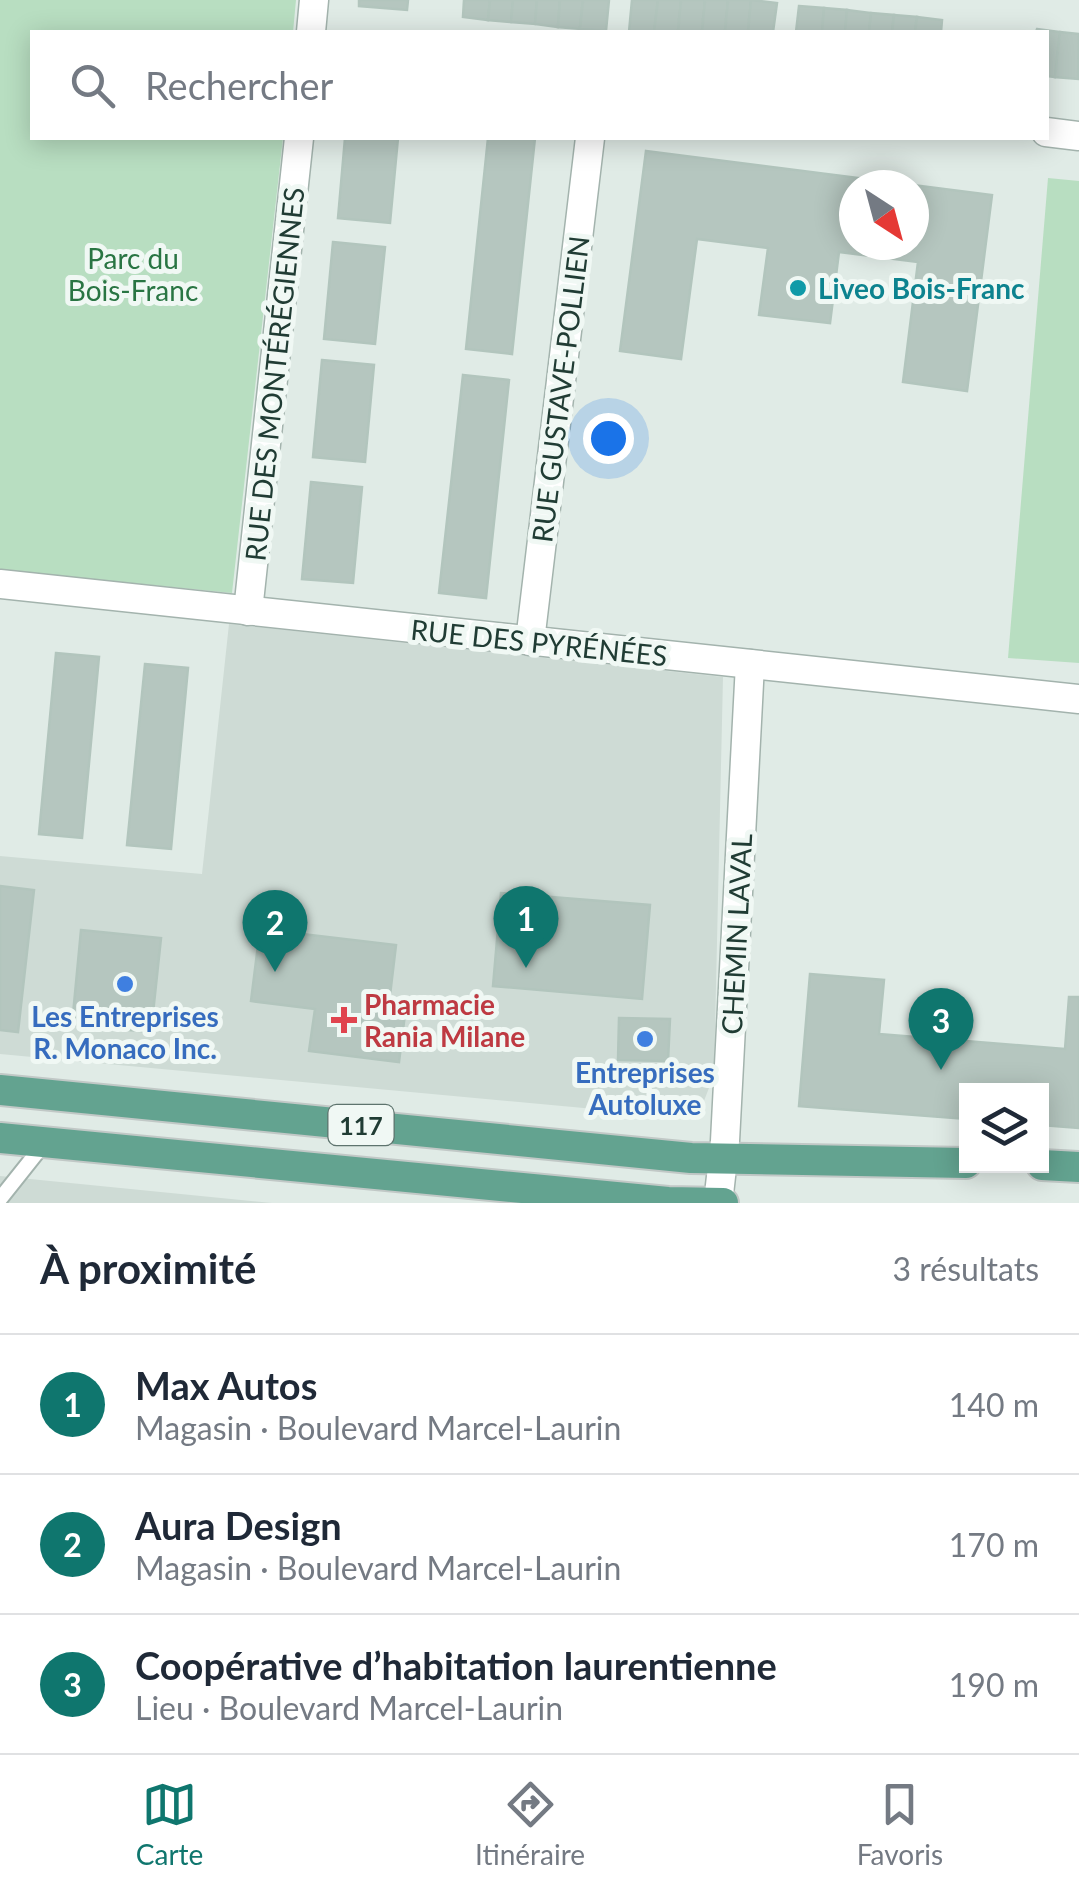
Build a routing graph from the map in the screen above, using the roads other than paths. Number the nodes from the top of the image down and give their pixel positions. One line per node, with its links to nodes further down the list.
1 (314, 0): 2 (street)
2 (310, 30)
3 (1049, 132): 4 (street)
4 (1079, 136)
5 (299, 140): 8 (street, RUE DES MONTÉRÉGIENNES)
6 (590, 140): 9 (street, RUE GUSTAVE-POLLIEN)
7 (0, 584): 8 (street, RUE DES PYRÉNÉES)
8 (248, 611): 9 (street, RUE DES PYRÉNÉES)
9 (530, 641): 10 (street, RUE DES PYRÉNÉES)
10 (750, 664): 11 (street, RUE DES PYRÉNÉES); 15 (street, CHEMIN LAVAL)
11 (1079, 700)
12 (0, 1090): 15 (main road, 117)
13 (0, 1138): 14 (main road, 117)
14 (45, 1142): 19 (lane); 20 (main road, 117)
15 (722, 1159): 16 (main road, 117); 20 (street, CHEMIN LAVAL)
16 (959, 1162)
17 (1049, 1165): 18 (main road)
18 (1079, 1167)
19 (0, 1199)
20 (720, 1203)

